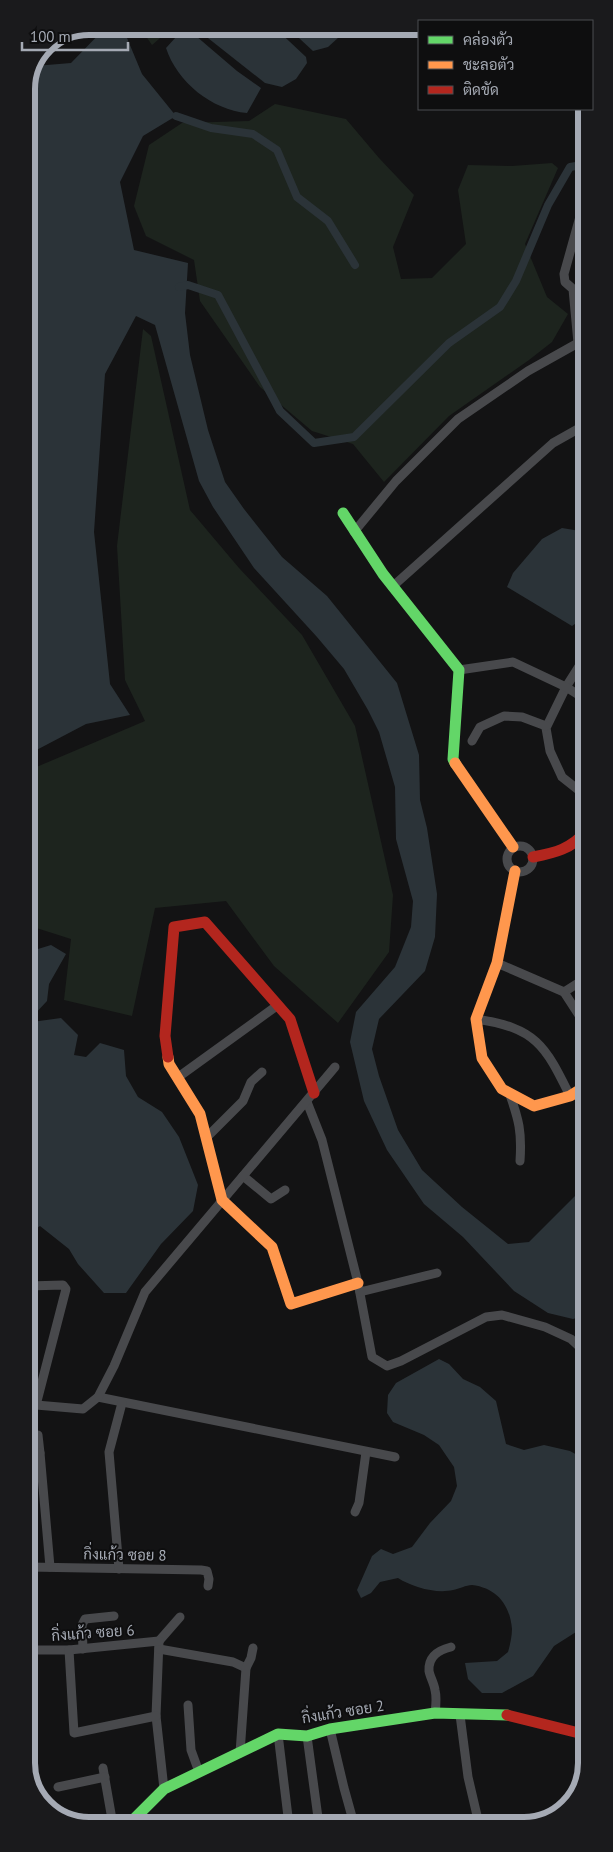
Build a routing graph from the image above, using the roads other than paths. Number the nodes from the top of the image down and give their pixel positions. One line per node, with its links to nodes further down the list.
1 (578, 227): 2 (street)
2 (578, 343): 5 (street)
3 (578, 429): 6 (street)
4 (343, 513): 5 (street)
5 (354, 532): 6 (street)
6 (392, 587): 8 (street)
7 (578, 668): 9 (street)
8 (460, 670): 9 (street); 15 (street)
9 (566, 687): 10 (street); 11 (street)
10 (578, 694)
11 (546, 726): 12 (street); 13 (street)
12 (472, 741)
13 (578, 790)
14 (578, 841): 16 (street)
15 (513, 847): 16 (street); 17 (street)
16 (533, 857): 17 (street)
17 (516, 872): 18 (street)
18 (497, 963): 20 (street); 23 (street)
19 (578, 983): 20 (street)
20 (564, 992): 22 (street)
21 (278, 1005): 26 (street); 26 (street); 30 (street)
22 (578, 1014)
23 (476, 1019): 28 (street); 29 (street)
24 (335, 1067): 30 (street)
25 (262, 1072): 31 (street)
26 (177, 1078): 31 (street)
27 (578, 1091): 29 (street)
28 (509, 1092): 29 (street); 32 (street)
29 (570, 1096)
30 (310, 1098): 33 (street); 38 (street)
31 (206, 1138): 35 (street)
32 (520, 1161)
33 (243, 1176): 34 (street); 35 (street)
34 (285, 1190)
35 (222, 1200): 38 (street); 41 (street)
36 (436, 1273): 38 (street)
37 (35, 1286): 40 (street)
38 (359, 1287): 39 (street)
39 (578, 1346)
40 (35, 1393)
41 (98, 1397): 42 (street); 43 (street)
42 (35, 1403)
43 (122, 1403): 46 (street); 52 (street)
44 (38, 1435): 47 (street)
45 (35, 1452): 47 (street)
46 (366, 1452): 48 (street); 49 (street)
47 (40, 1453): 51 (street)
48 (395, 1457)
49 (355, 1512)
50 (35, 1567): 51 (street, กิ่งแก้ว ซอย 8)
51 (50, 1567): 52 (street, กิ่งแก้ว ซอย 8)
52 (119, 1569): 53 (street, กิ่งแก้ว ซอย 8)
53 (208, 1586)
54 (114, 1616): 59 (street)
55 (180, 1617): 56 (street)
56 (159, 1645): 59 (street, กิ่งแก้ว ซอย 6); 62 (street, กิ่งแก้ว ซอย 6); 66 (street)
57 (450, 1647): 64 (street)
58 (253, 1648): 62 (street)
59 (84, 1649): 61 (street, กิ่งแก้ว ซอย 6)
60 (35, 1650): 61 (street, กิ่งแก้ว ซอย 6)
61 (69, 1650): 66 (street)
62 (246, 1668): 71 (street)
63 (188, 1706): 72 (street)
64 (435, 1713): 65 (street, กิ่งแก้ว ซอย 2); 67 (street, กิ่งแก้ว ซอย 2)
65 (460, 1715): 68 (street, กิ่งแก้ว ซอย 2); 80 (street)
66 (156, 1716): 74 (street)
67 (330, 1729): 70 (street, กิ่งแก้ว ซอย 2); 79 (street)
68 (578, 1733)
69 (278, 1734): 70 (street, กิ่งแก้ว ซอย 2); 71 (street); 77 (street)
70 (306, 1736): 78 (street)
71 (240, 1753): 72 (street)
72 (198, 1772): 74 (street)
73 (58, 1787): 75 (street)
74 (164, 1789): 76 (street)
75 (111, 1817)
76 (136, 1817)
77 (288, 1817)
78 (318, 1817)
79 (352, 1817)
80 (477, 1817)

